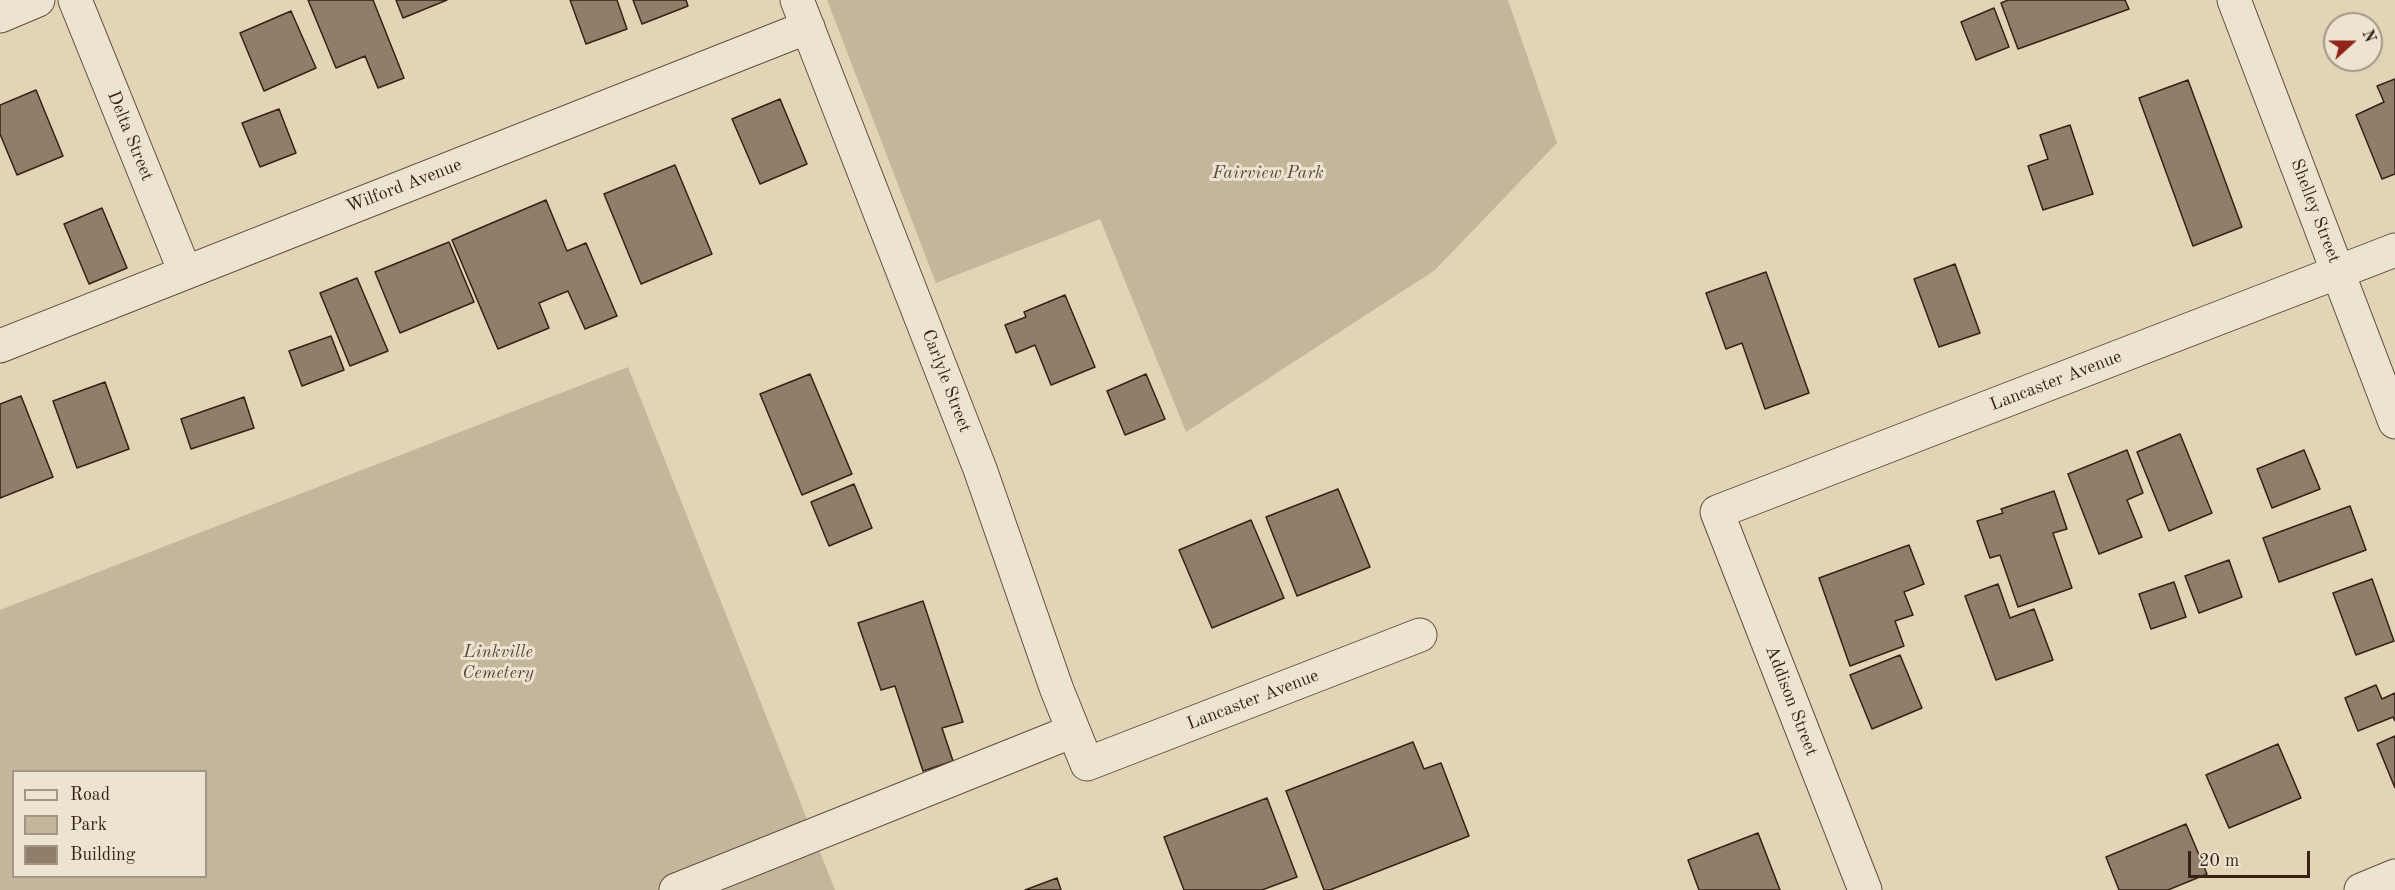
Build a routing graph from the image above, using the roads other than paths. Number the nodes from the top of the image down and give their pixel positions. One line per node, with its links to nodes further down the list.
1 (38, 0): 5 (street)
2 (75, 0): 7 (street, Delta Street)
3 (2234, 0): 8 (street, Shelley Street)
4 (803, 13): 7 (street, Wilford Avenue); 13 (street, Carlyle Street)
5 (0, 16)
6 (2395, 250): 8 (street, Lancaster Avenue)
7 (185, 272): 9 (street, Wilford Avenue)
8 (2338, 272): 10 (street, Shelley Street); 11 (street, Lancaster Avenue)
9 (0, 346)
10 (2395, 422)
11 (1717, 512): 17 (street, Addison Street)
12 (1420, 635): 14 (street, Lancaster Avenue)
13 (1073, 731): 14 (street, Carlyle Street); 16 (street)
14 (1087, 764)
15 (2395, 876): 18 (street)
16 (676, 890)
17 (1865, 890)
18 (2361, 890)

